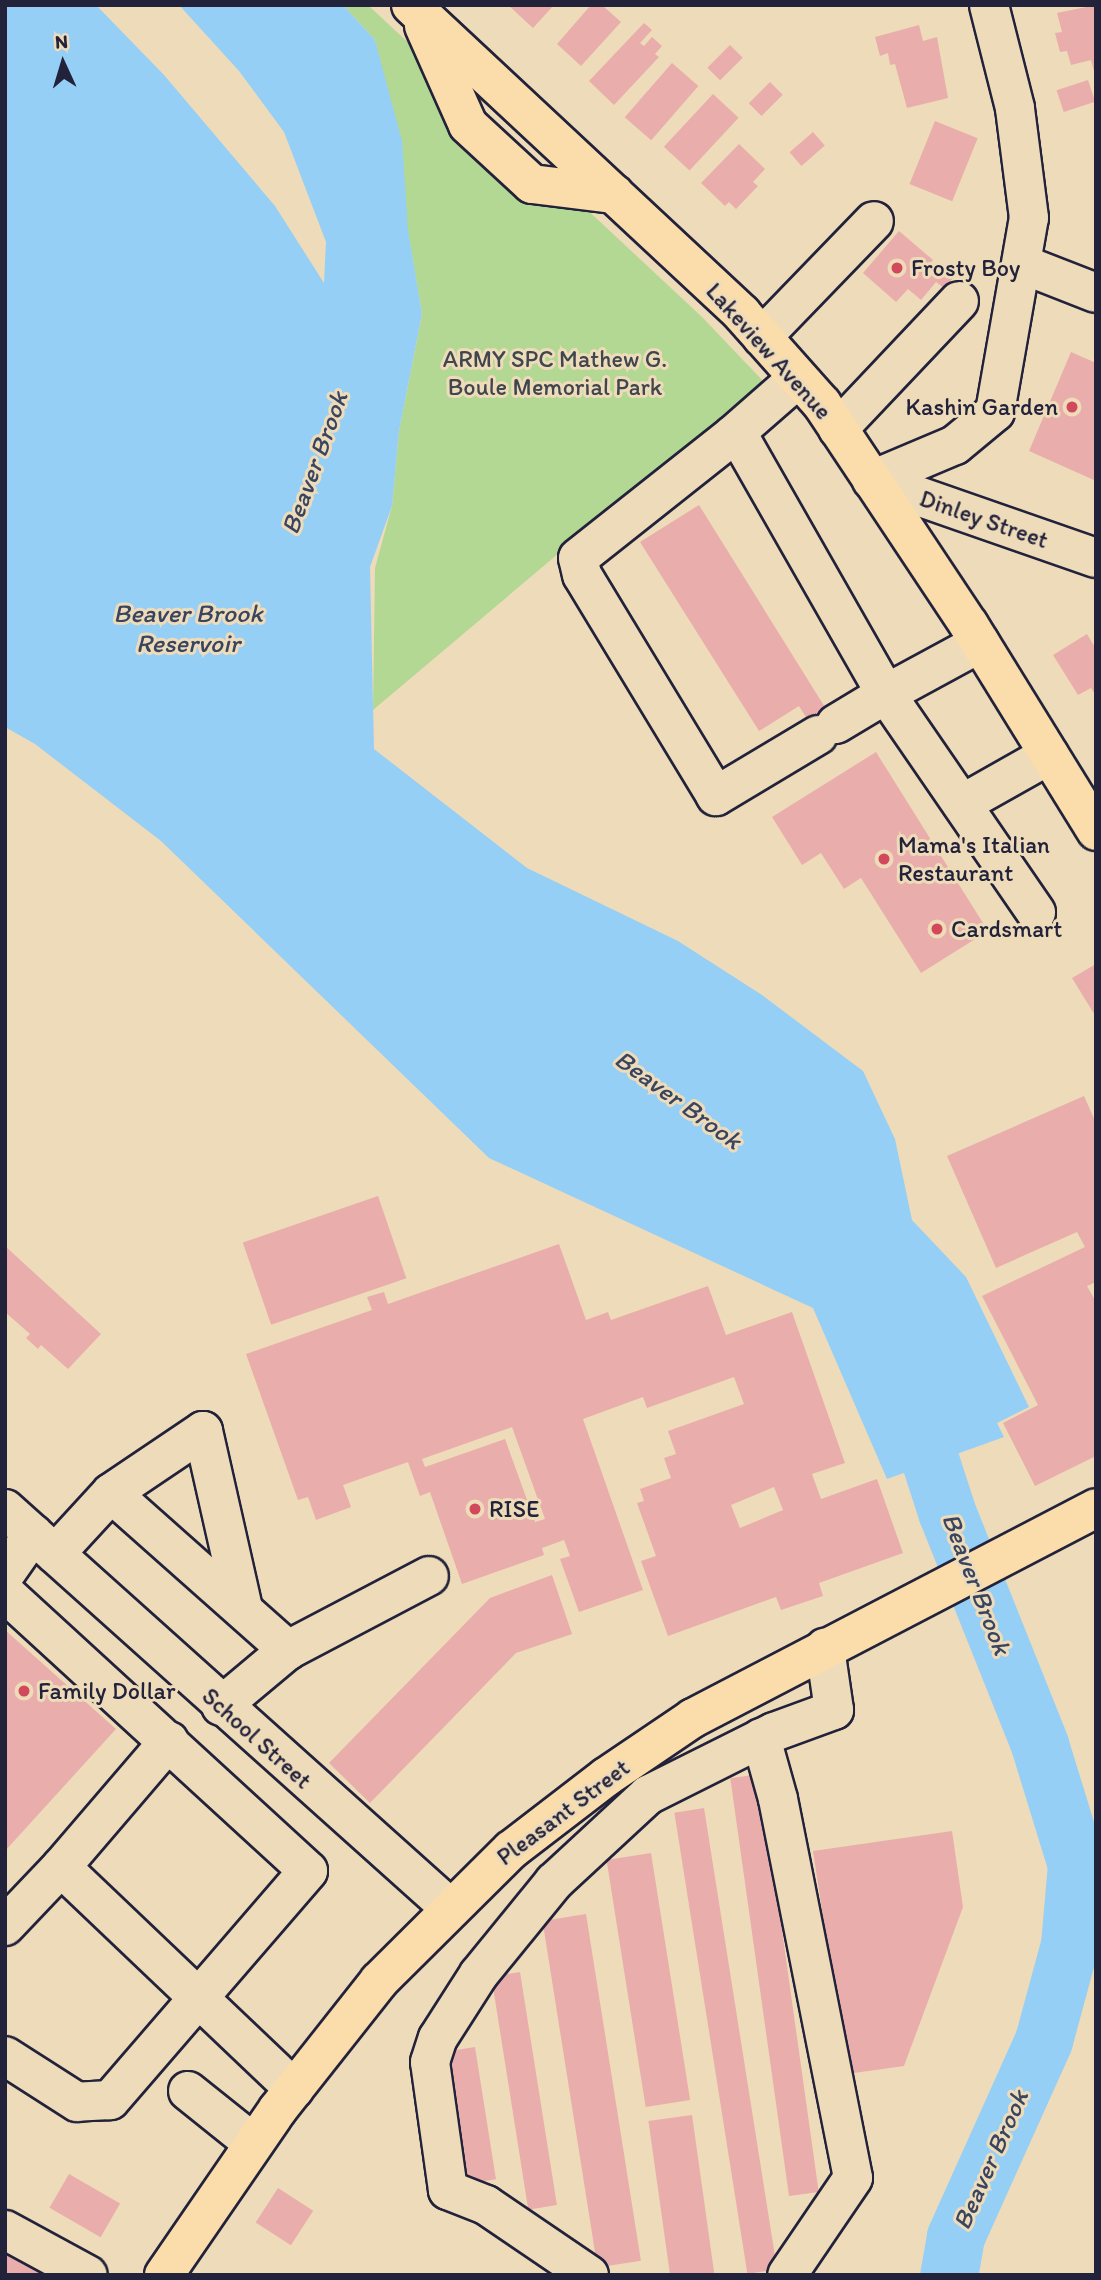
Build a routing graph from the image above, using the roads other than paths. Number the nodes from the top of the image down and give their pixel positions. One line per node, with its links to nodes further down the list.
1 (989, 5): 4 (street)
2 (414, 8): 7 (main road, Lakeview Avenue)
3 (874, 221): 7 (street)
4 (1021, 264): 5 (street); 11 (street)
5 (1096, 293)
6 (959, 301): 9 (street)
7 (762, 337): 8 (main road, Lakeview Avenue)
8 (798, 378): 9 (main road, Lakeview Avenue); 10 (street)
9 (838, 429): 11 (main road, Lakeview Avenue)
10 (733, 435): 14 (street); 14 (street)
11 (872, 480): 12 (street, Dinley Street); 13 (main road, Lakeview Avenue)
12 (1096, 558)
13 (980, 643): 14 (street); 15 (main road, Lakeview Avenue)
14 (886, 694): 16 (street)
15 (1049, 755): 16 (street); 17 (main road, Lakeview Avenue)
16 (962, 804): 18 (street)
17 (1096, 831)
18 (1036, 912)
19 (111, 1493): 22 (street); 26 (street); 26 (street)
20 (5, 1509): 22 (street, School Street)
21 (1083, 1516): 27 (main road, Pleasant Street)
22 (44, 1544): 23 (street); 29 (street, School Street)
23 (5, 1574)
24 (429, 1576): 28 (street)
25 (5, 1593): 31 (street)
26 (243, 1609): 28 (street)
27 (825, 1648): 30 (street); 33 (main road, Pleasant Street)
28 (288, 1650): 29 (street)
29 (221, 1706): 33 (street, School Street)
30 (761, 1738): 43 (street); 44 (street)
31 (169, 1741): 32 (street); 35 (street)
32 (61, 1867): 34 (street); 35 (street)
33 (449, 1907): 37 (main road, Pleasant Street)
34 (5, 1926)
35 (199, 1998): 36 (street); 37 (street)
36 (5, 2056)
37 (294, 2089): 39 (main road, Pleasant Street)
38 (188, 2091): 39 (street)
39 (253, 2143): 42 (main road, Pleasant Street)
40 (5, 2230): 41 (street)
41 (88, 2275)
42 (164, 2275)
43 (589, 2275)
44 (787, 2275)

